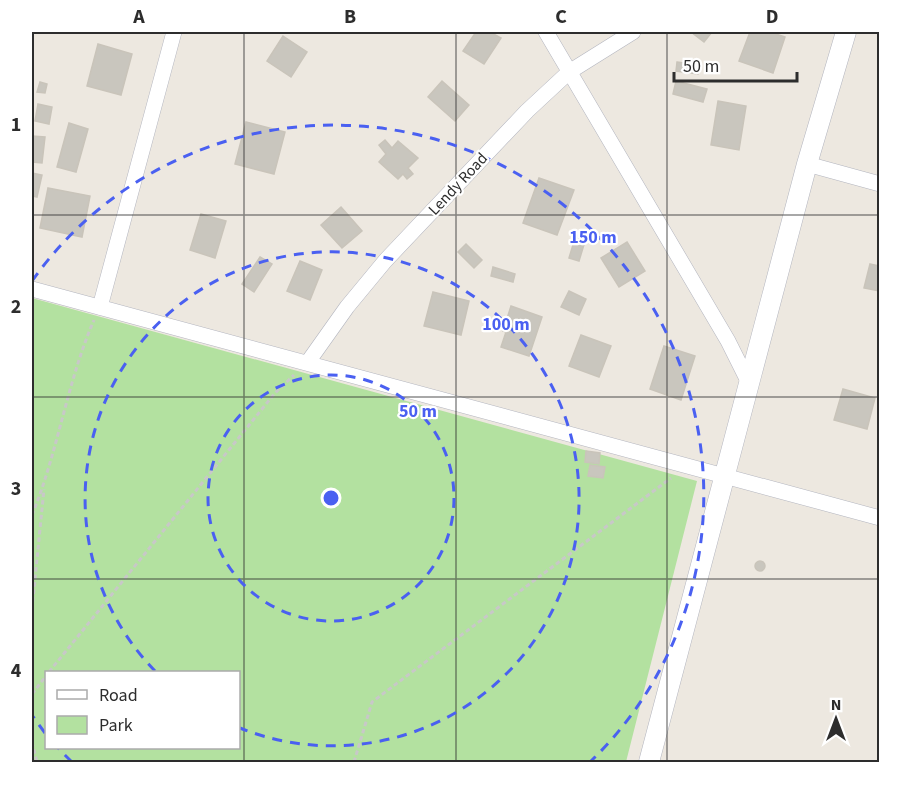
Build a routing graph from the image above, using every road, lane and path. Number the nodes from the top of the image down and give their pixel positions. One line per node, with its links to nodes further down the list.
1 (174, 32): 9 (street)
2 (546, 32): 5 (street)
3 (633, 32): 5 (street, Lendy Road)
4 (846, 32): 6 (street)
5 (569, 72): 10 (street, Lendy Road); 11 (street)
6 (807, 164): 7 (street); 11 (street)
7 (879, 184)
8 (32, 289): 9 (street)
9 (100, 307): 10 (street); 14 (path)
10 (308, 362): 12 (street); 18 (path)
11 (750, 385): 13 (street)
12 (689, 465): 13 (street); 23 (path)
13 (726, 477): 16 (street); 24 (street)
14 (44, 485): 15 (path); 17 (path)
15 (32, 515)
16 (879, 518)
17 (32, 609)
18 (51, 671)
19 (45, 677): 20 (path)
20 (32, 694)
21 (32, 742): 22 (path)
22 (37, 762)
23 (354, 762)
24 (649, 762)

